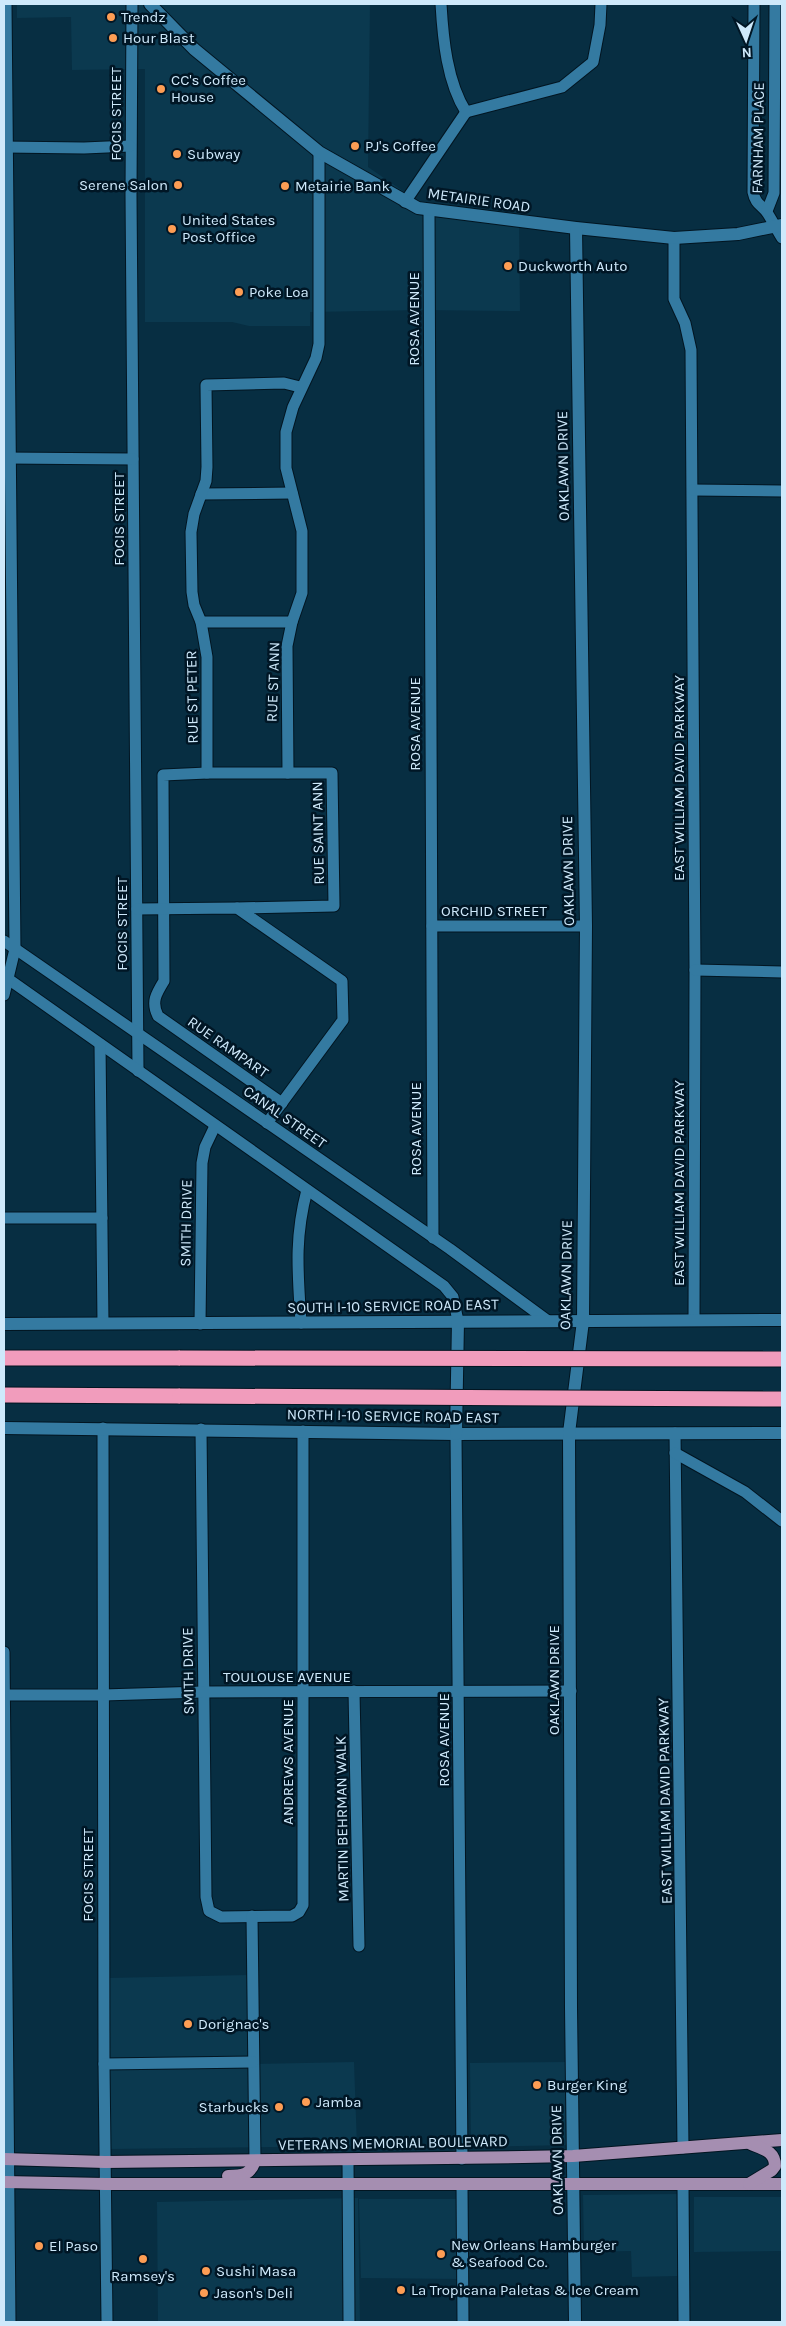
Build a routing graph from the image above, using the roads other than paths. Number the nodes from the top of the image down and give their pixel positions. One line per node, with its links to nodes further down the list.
1 (6, 4): 10 (street)
2 (132, 4): 9 (street, FOCIS STREET)
3 (150, 4): 11 (street, METAIRIE ROAD)
4 (441, 4): 8 (street)
5 (601, 4): 8 (street)
6 (754, 4): 14 (street, FARNHAM PLACE)
7 (775, 4): 14 (street, FARNHAM PLACE)
8 (466, 112): 12 (street)
9 (130, 146): 10 (street); 21 (street, FOCIS STREET)
10 (5, 147): 20 (street)
11 (320, 152): 12 (street, METAIRIE ROAD); 19 (street, RUE ST ANN)
12 (405, 202): 13 (street, METAIRIE ROAD)
13 (429, 211): 16 (street, METAIRIE ROAD); 33 (street, ROSA AVENUE)
14 (767, 212): 15 (street, FARNHAM PLACE)
15 (779, 226): 17 (street, METAIRIE ROAD); 18 (street, FARNHAM PLACE)
16 (576, 228): 17 (street, METAIRIE ROAD); 34 (street, OAKLAWN DRIVE)
17 (674, 238): 22 (street, EAST WILLIAM DAVID PARKWAY)
18 (782, 238)
19 (300, 387): 24 (street, RUE ST ANN); 25 (street, RUE ST PETER)
20 (7, 458): 21 (street); 36 (street)
21 (133, 459): 31 (street, FOCIS STREET)
22 (693, 490): 23 (street); 37 (street, EAST WILLIAM DAVID PARKWAY)
23 (782, 491)
24 (292, 493): 25 (street); 27 (street, RUE ST ANN)
25 (201, 494): 26 (street, RUE ST PETER)
26 (201, 622): 27 (street); 28 (street, RUE ST PETER)
27 (292, 622): 29 (street, RUE ST ANN)
28 (207, 772): 29 (street); 32 (street)
29 (288, 773): 30 (street, RUE SAINT ANN)
30 (237, 908): 32 (street); 44 (street)
31 (137, 909): 32 (street); 41 (street, FOCIS STREET)
32 (163, 909): 44 (street, RUE RAMPART)
33 (432, 926): 34 (street, ORCHID STREET); 50 (street, ROSA AVENUE)
34 (586, 926): 55 (street, OAKLAWN DRIVE)
35 (4, 941): 36 (street, CANAL STREET)
36 (15, 949): 39 (street); 41 (street, CANAL STREET)
37 (695, 970): 38 (street); 51 (street, EAST WILLIAM DAVID PARKWAY)
38 (782, 972)
39 (6, 977): 40 (street); 42 (street)
40 (4, 995)
41 (138, 1034): 43 (street, FOCIS STREET); 45 (street, CANAL STREET)
42 (100, 1044): 43 (street); 49 (street)
43 (138, 1071): 46 (street)
44 (282, 1103): 45 (street)
45 (267, 1123): 50 (street, CANAL STREET)
46 (216, 1126): 47 (street); 59 (street, SMITH DRIVE)
47 (307, 1190): 53 (street); 57 (street)
48 (4, 1218): 49 (street)
49 (102, 1218): 56 (street)
50 (433, 1238): 54 (street, CANAL STREET)
51 (694, 1320): 52 (street, SOUTH I-10 SERVICE ROAD EAST); 55 (street, SOUTH I-10 SERVICE ROAD EAST)
52 (782, 1320)
53 (458, 1321): 54 (street, SOUTH I-10 SERVICE ROAD EAST); 57 (street, SOUTH I-10 SERVICE ROAD EAST); 70 (street, ROSA AVENUE)
54 (548, 1321): 55 (street, SOUTH I-10 SERVICE ROAD EAST)
55 (583, 1321): 71 (street, OAKLAWN DRIVE)
56 (103, 1323): 58 (street, SOUTH I-10 SERVICE ROAD EAST); 59 (street, SOUTH I-10 SERVICE ROAD EAST)
57 (301, 1323): 59 (street, SOUTH I-10 SERVICE ROAD EAST)
58 (4, 1324)
59 (200, 1324)
60 (4, 1358): 61 (highway, bridge)
61 (782, 1359)
62 (4, 1394): 63 (highway, bridge)
63 (782, 1399)
64 (4, 1428): 65 (street, NORTH I-10 SERVICE ROAD EAST)
65 (103, 1428): 66 (street, NORTH I-10 SERVICE ROAD EAST); 81 (street, FOCIS STREET)
66 (201, 1429): 67 (street, NORTH I-10 SERVICE ROAD EAST); 78 (street, SMITH DRIVE)
67 (303, 1431): 70 (street, NORTH I-10 SERVICE ROAD EAST); 79 (street, ANDREWS AVENUE)
68 (675, 1432): 69 (street, NORTH I-10 SERVICE ROAD EAST); 71 (street, NORTH I-10 SERVICE ROAD EAST); 72 (street)
69 (782, 1433)
70 (456, 1434): 71 (street, NORTH I-10 SERVICE ROAD EAST); 76 (street, ROSA AVENUE)
71 (569, 1434): 77 (street, OAKLAWN DRIVE)
72 (675, 1453): 73 (street); 88 (street, EAST WILLIAM DAVID PARKWAY)
73 (782, 1521)
74 (4, 1652): 80 (street)
75 (354, 1691): 76 (street, TOULOUSE AVENUE); 79 (street, TOULOUSE AVENUE); 83 (street, MARTIN BEHRMAN WALK)
76 (460, 1691): 77 (street, TOULOUSE AVENUE); 91 (street, ROSA AVENUE)
77 (571, 1691): 89 (street, OAKLAWN DRIVE)
78 (203, 1692): 79 (street, TOULOUSE AVENUE); 81 (street, TOULOUSE AVENUE); 82 (street, SMITH DRIVE)
79 (304, 1692): 82 (street, ANDREWS AVENUE)
80 (4, 1695): 81 (street, TOULOUSE AVENUE); 90 (street)
81 (103, 1695): 85 (street, FOCIS STREET)
82 (252, 1916): 84 (street)
83 (359, 1946)
84 (253, 2062): 85 (street); 93 (street)
85 (104, 2064): 94 (street, FOCIS STREET)
86 (782, 2140): 87 (main road, VETERANS MEMORIAL BOULEVARD)
87 (748, 2143): 88 (main road, VETERANS MEMORIAL BOULEVARD); 98 (main road)
88 (683, 2148): 89 (main road, VETERANS MEMORIAL BOULEVARD)
89 (574, 2156): 91 (main road, VETERANS MEMORIAL BOULEVARD); 102 (street, OAKLAWN DRIVE)
90 (6, 2159): 94 (main road, VETERANS MEMORIAL BOULEVARD); 95 (street)
91 (462, 2159): 92 (main road, VETERANS MEMORIAL BOULEVARD)
92 (348, 2160): 93 (main road, VETERANS MEMORIAL BOULEVARD); 100 (street)
93 (255, 2161): 94 (main road, VETERANS MEMORIAL BOULEVARD); 97 (main road)
94 (104, 2162): 96 (street, FOCIS STREET)
95 (7, 2182): 96 (main road); 104 (street)
96 (105, 2184): 97 (main road); 105 (street, FOCIS STREET)
97 (176, 2184): 100 (main road)
98 (750, 2184): 99 (main road); 103 (main road)
99 (782, 2184)
100 (348, 2185): 101 (main road); 106 (street)
101 (462, 2185): 102 (main road); 107 (street)
102 (574, 2185): 103 (main road); 108 (street, OAKLAWN DRIVE)
103 (683, 2185): 109 (street)
104 (10, 2322)
105 (107, 2322)
106 (349, 2322)
107 (463, 2322)
108 (575, 2322)
109 (684, 2322)

